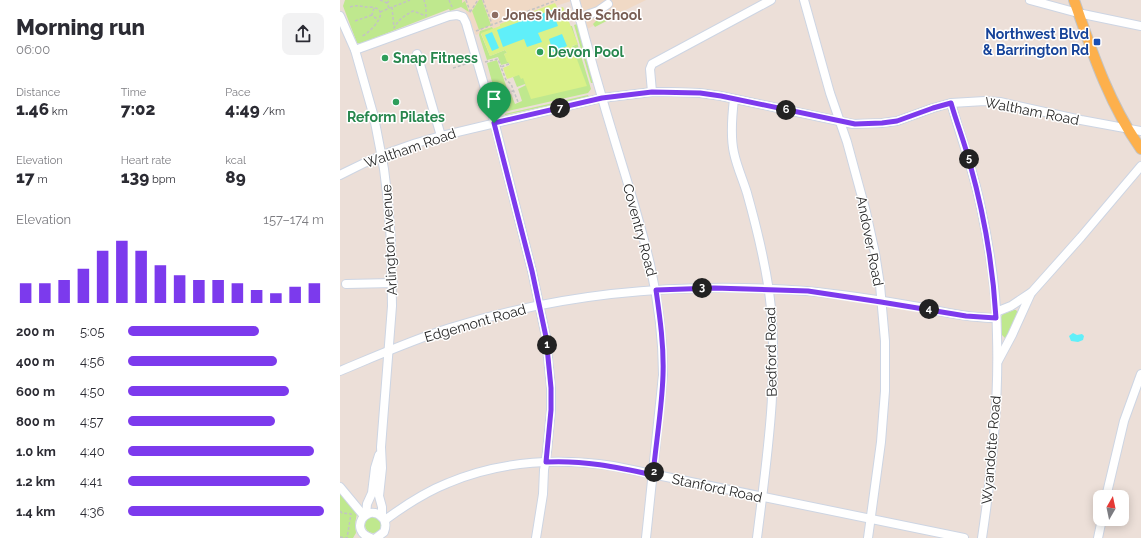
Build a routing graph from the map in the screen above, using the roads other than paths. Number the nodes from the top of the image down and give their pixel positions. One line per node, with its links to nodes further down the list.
1 (574, 0): 9 (street, Coventry Road)
2 (771, 0): 13 (street)
3 (804, 0): 17 (street, Andover Road)
4 (1030, 0): 7 (street)
5 (1074, 0): 7 (main road)
6 (608, 4): 9 (street)
7 (1078, 13): 10 (street); 19 (main road)
8 (340, 16): 11 (street, Arlington Avenue)
9 (579, 18): 14 (street, Coventry Road)
10 (1141, 26)
11 (355, 50): 18 (street); 23 (street, Arlington Avenue)
12 (418, 54): 21 (street)
13 (652, 92): 14 (street, Waltham Road); 15 (street, Waltham Road)
14 (602, 98): 18 (street, Waltham Road); 29 (street, Coventry Road)
15 (734, 99): 17 (street, Waltham Road); 28 (street, Bedford Road)
16 (951, 103): 17 (street, Waltham Road); 19 (street, Waltham Road); 33 (street, Wyandotte Road)
17 (839, 122): 31 (street, Andover Road)
18 (494, 123): 21 (street, Waltham Road); 32 (street)
19 (1126, 128): 20 (street, Waltham Road); 22 (main road)
20 (1141, 131)
21 (441, 136): 23 (street, Waltham Road)
22 (1141, 150)
23 (381, 156): 25 (street, Waltham Road); 26 (street, Arlington Avenue)
24 (1141, 166): 30 (street)
25 (340, 175)
26 (393, 283): 27 (street); 34 (street, Arlington Avenue)
27 (346, 284)
28 (768, 289): 29 (street, Edgemont Road); 31 (street, Edgemont Road); 43 (street, Bedford Road)
29 (656, 290): 32 (street, Edgemont Road); 40 (street, Coventry Road)
30 (1032, 292): 33 (street); 35 (street, Wyandotte Road)
31 (881, 302): 33 (street, Edgemont Road); 46 (street, Andover Road)
32 (540, 305): 34 (street, Edgemont Road); 39 (street)
33 (996, 315): 35 (street, Wyandotte Road)
34 (390, 350): 36 (street, Edgemont Road); 38 (street, Arlington Avenue)
35 (998, 362): 56 (street, Wyandotte Road)
36 (340, 371)
37 (1141, 374): 42 (street)
38 (381, 447): 44 (street, Arlington Avenue); 45 (street, Arlington Avenue)
39 (546, 462): 40 (street, Stanford Road); 45 (street, Stanford Road); 51 (street)
40 (653, 475): 43 (street, Stanford Road); 52 (street, Coventry Road)
41 (340, 487): 44 (street)
42 (1108, 490)
43 (762, 497): 46 (street, Stanford Road); 53 (street, Bedford Road)
44 (365, 515): 45 (street); 48 (street, Arlington Avenue)
45 (383, 518): 49 (street, Arlington Avenue)
46 (871, 519): 54 (street, Andover Road); 55 (street, Stanford Road)
47 (1101, 526): 57 (street)
48 (363, 536)
49 (380, 536): 50 (street)
50 (390, 538)
51 (536, 538)
52 (646, 538)
53 (757, 538)
54 (868, 538)
55 (964, 538)
56 (982, 538)
57 (1098, 538)

